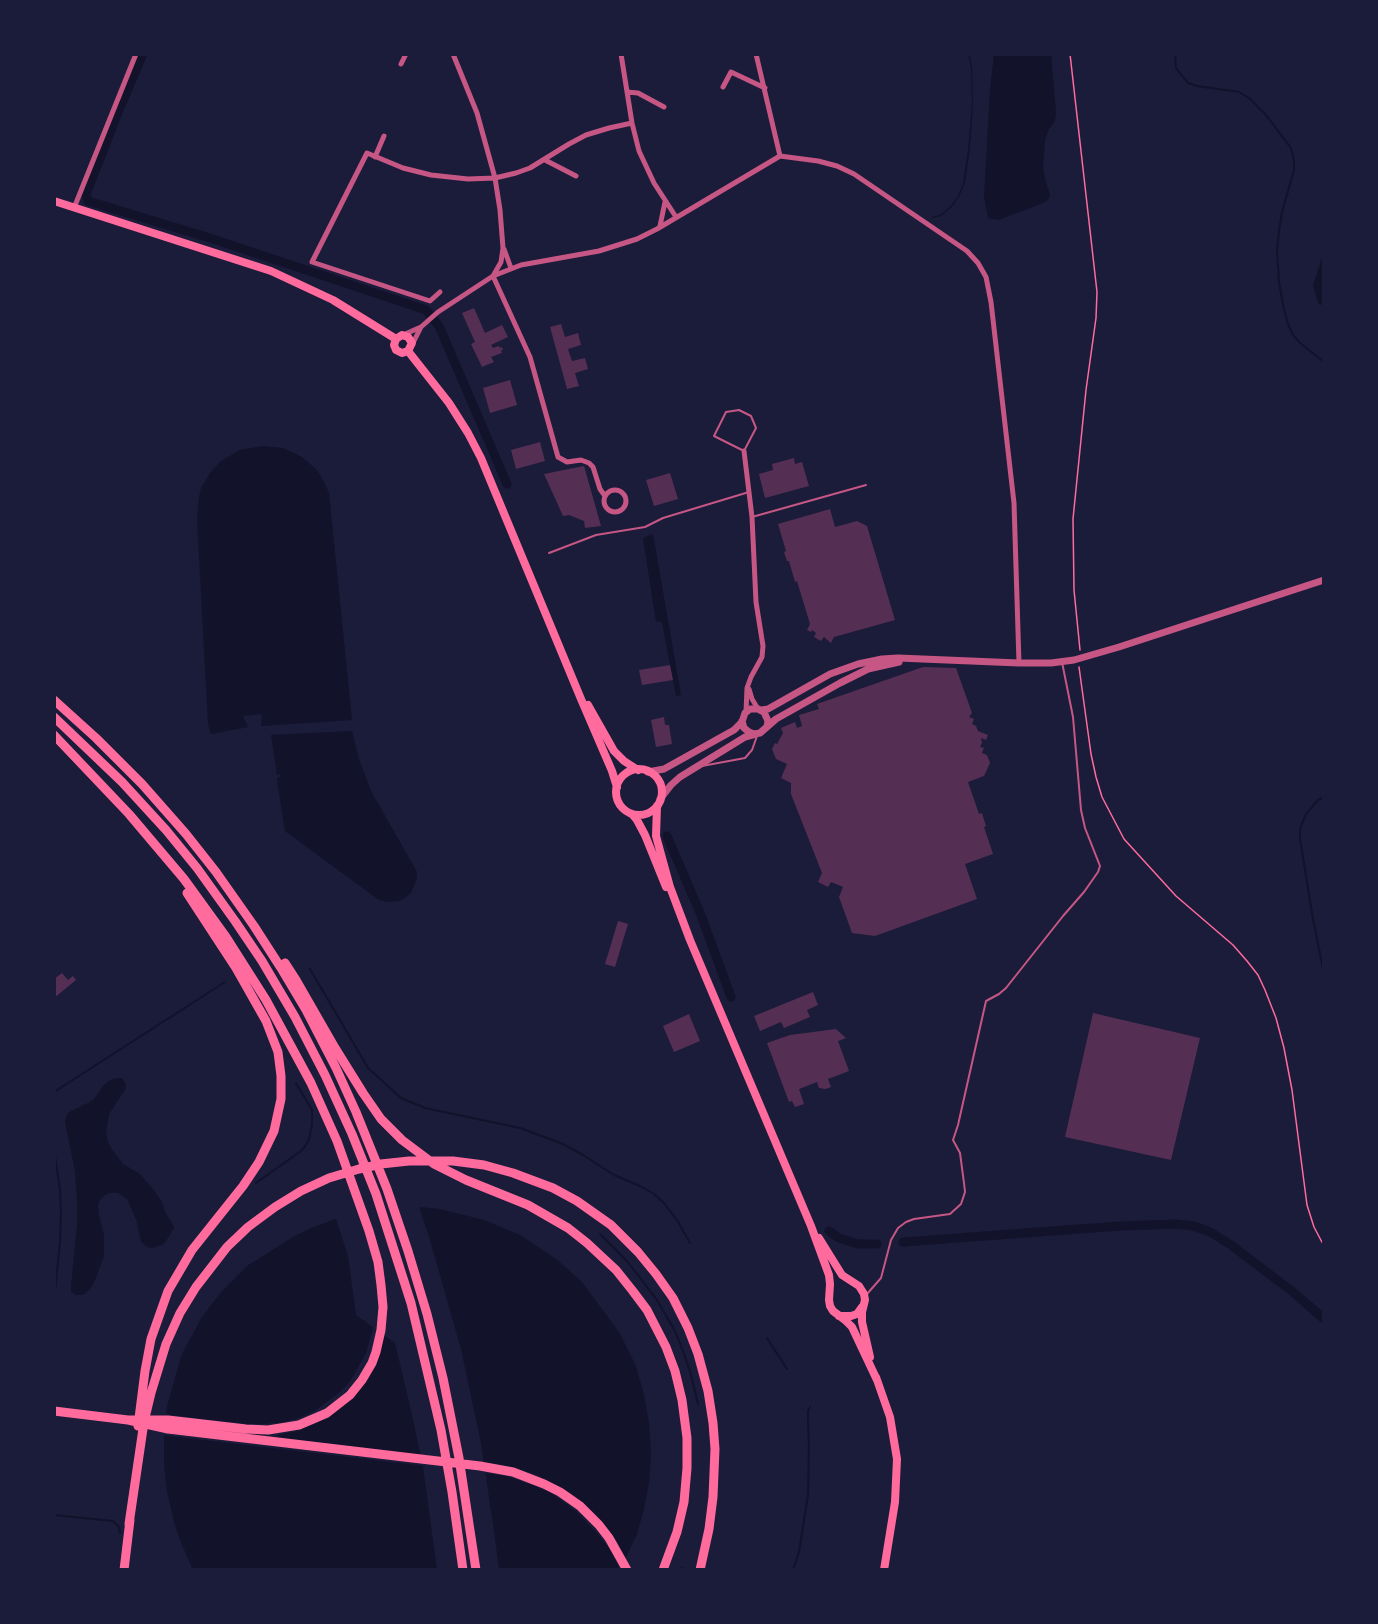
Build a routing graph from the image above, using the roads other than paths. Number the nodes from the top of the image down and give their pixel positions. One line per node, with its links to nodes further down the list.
1 (136, 54): 20 (street)
2 (406, 54): 6 (street)
3 (453, 54): 17 (street)
4 (621, 54): 9 (street)
5 (756, 54): 8 (street)
6 (401, 64)
7 (723, 87): 8 (street)
8 (765, 88): 13 (street)
9 (627, 93): 10 (street); 11 (street)
10 (664, 107)
11 (632, 123): 15 (street); 19 (street)
12 (384, 136): 14 (street)
13 (780, 156): 21 (street); 39 (street)
14 (375, 157): 17 (street); 26 (street)
15 (545, 160): 16 (street); 17 (street)
16 (576, 176)
17 (495, 178): 23 (street)
18 (54, 201): 20 (main road)
19 (665, 202): 21 (street); 22 (street)
20 (74, 208): 28 (main road)
21 (676, 217): 22 (street)
22 (660, 226): 24 (street)
23 (503, 248): 24 (street); 25 (street)
24 (511, 268): 25 (street)
25 (493, 276): 27 (street); 33 (street)
26 (440, 292)
27 (421, 327): 28 (street); 29 (street)
28 (399, 337): 29 (main road); 29 (main road)
29 (410, 348): 40 (main road)
30 (744, 451): 30 (lane); 32 (street)
31 (866, 485): 34 (lane)
32 (749, 492): 34 (street); 35 (lane)
33 (605, 496): 33 (street)
34 (752, 518): 41 (street)
35 (549, 553)
36 (1324, 580): 38 (street)
37 (919, 659): 39 (street); 43 (street); 47 (street)
38 (1062, 662): 39 (street); 62 (lane)
39 (1019, 663)
40 (573, 680): 51 (main road); 53 (main road)
41 (749, 682): 43 (street); 44 (street)
42 (54, 700): 57 (highway)
43 (760, 709): 44 (street); 47 (street)
44 (746, 712): 46 (street)
45 (54, 717): 69 (highway)
46 (742, 721): 48 (street); 52 (street)
47 (767, 727): 48 (street)
48 (757, 734): 50 (street); 50 (lane)
49 (54, 735): 56 (highway)
50 (694, 768): 54 (street)
51 (638, 770): 52 (main road); 53 (main road)
52 (648, 772): 54 (main road)
53 (617, 787): 55 (main road)
54 (658, 802): 55 (main road); 58 (main road)
55 (631, 814): 58 (main road)
56 (139, 825): 66 (highway); 67 (highway)
57 (263, 939): 70 (highway); 72 (highway)
58 (690, 940): 59 (main road)
59 (811, 1226): 60 (main road); 61 (main road)
60 (852, 1282): 61 (main road); 62 (main road)
61 (829, 1294): 63 (main road)
62 (864, 1303): 63 (main road); 64 (main road)
63 (838, 1315): 64 (main road)
64 (877, 1380): 74 (main road)
65 (54, 1412): 66 (highway)
66 (128, 1420): 71 (highway)
67 (129, 1524): 68 (highway); 73 (highway)
68 (124, 1570)
69 (463, 1570)
70 (476, 1570)
71 (627, 1570)
72 (663, 1570)
73 (700, 1570)
74 (884, 1570)

